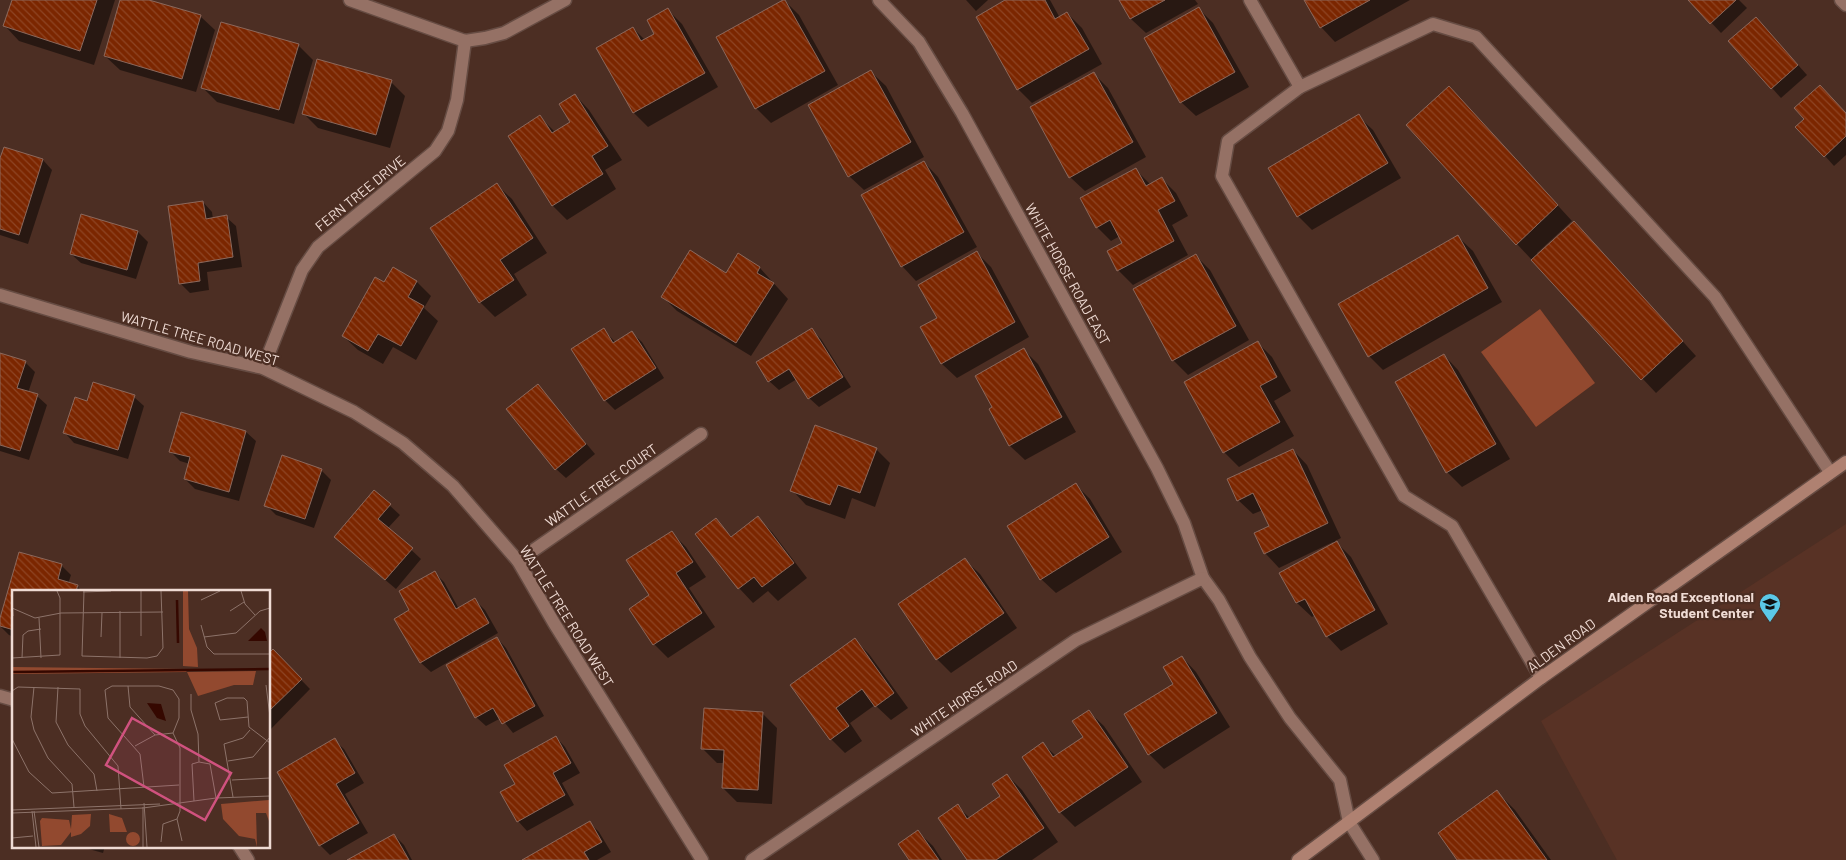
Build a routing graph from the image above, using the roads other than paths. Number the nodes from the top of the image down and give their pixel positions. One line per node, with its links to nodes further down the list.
1 (350, 0): 7 (street)
2 (565, 0): 7 (street)
3 (879, 0): 15 (street, WHITE HORSE ROAD EAST)
4 (1250, 0): 8 (street)
5 (1841, 0): 6 (street)
6 (1846, 5)
7 (465, 40): 10 (street, FERN TREE DRIVE)
8 (1300, 87): 13 (street); 16 (street)
9 (0, 295): 10 (street, WATTLE TREE ROAD WEST)
10 (263, 368): 14 (street, WATTLE TREE ROAD WEST)
11 (701, 434): 14 (street, WATTLE TREE COURT)
12 (1846, 462): 13 (street, ALDEN ROAD)
13 (1830, 472): 16 (street, ALDEN ROAD)
14 (518, 561): 20 (street, WATTLE TREE ROAD WEST)
15 (1203, 578): 17 (street, WHITE HORSE ROAD EAST); 21 (street, WHITE HORSE ROAD)
16 (1540, 678): 17 (street, ALDEN ROAD)
17 (1349, 822): 22 (street, ALDEN ROAD); 23 (street)
18 (240, 848): 19 (street)
19 (248, 860)
20 (702, 860)
21 (752, 860)
22 (1298, 860)
23 (1373, 860)

